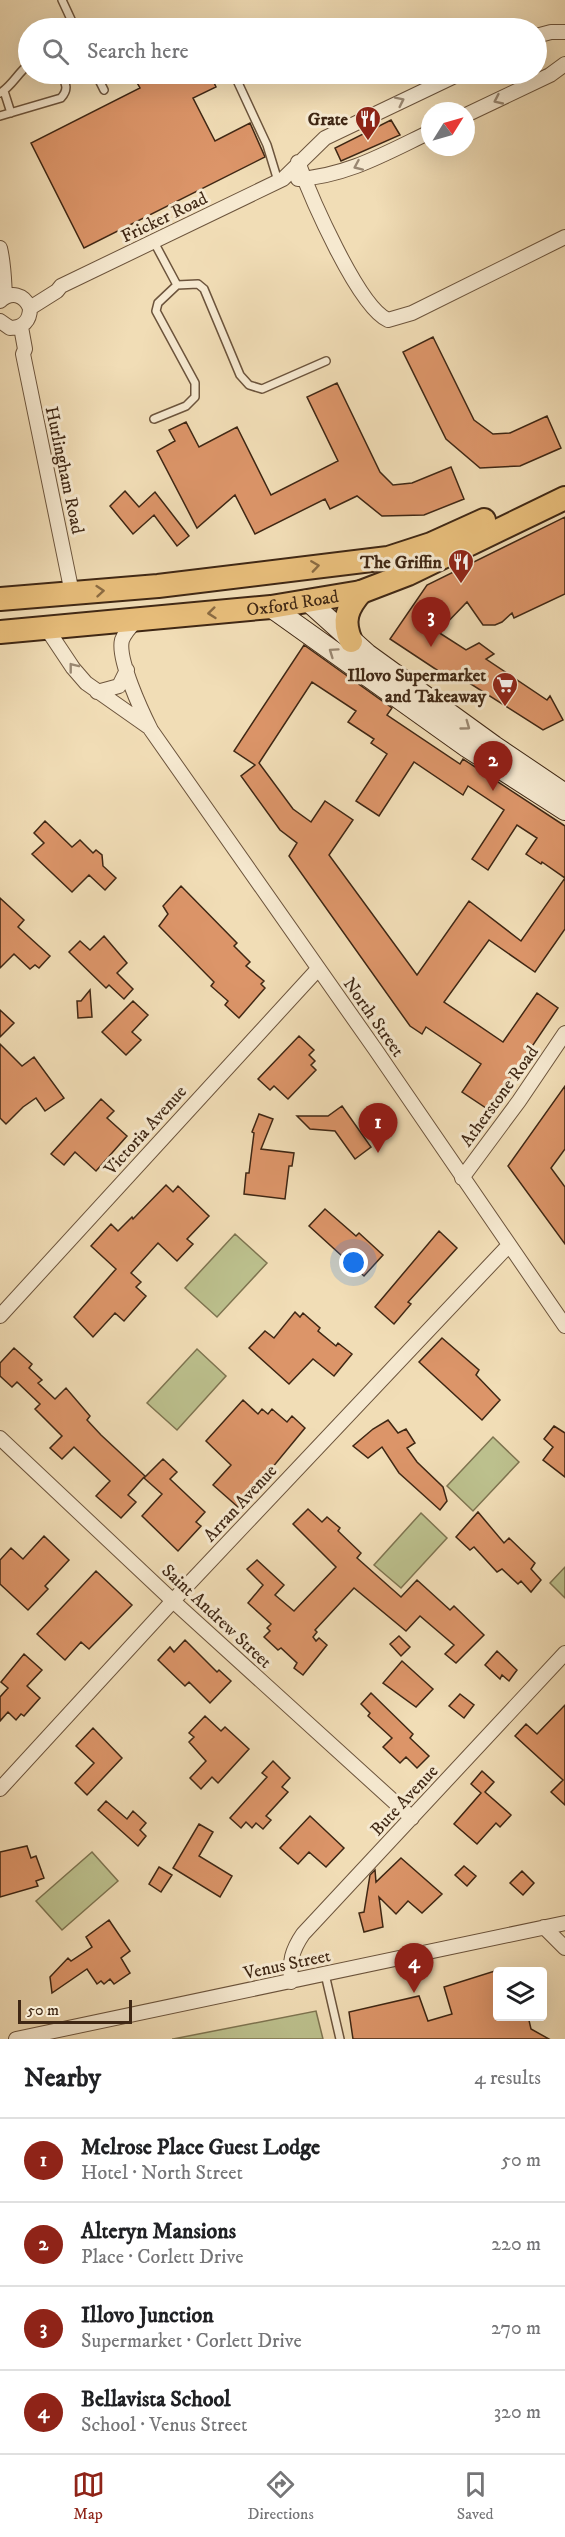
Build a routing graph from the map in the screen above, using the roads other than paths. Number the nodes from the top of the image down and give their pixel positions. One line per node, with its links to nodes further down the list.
1 (62, 0): 2 (lane)
2 (70, 18)
3 (565, 32): 4 (street)
4 (547, 33)
5 (565, 64): 7 (street, one-way to 7)
6 (18, 75): 14 (lane)
7 (547, 76)
8 (65, 84): 16 (lane)
9 (101, 84): 13 (lane)
10 (239, 84): 21 (lane)
11 (438, 84): 19 (street, Fricker Road, one-way to 11)
12 (531, 84): 15 (street, one-way to 15)
13 (104, 90)
14 (2, 92): 16 (lane)
15 (475, 111)
16 (11, 113): 17 (lane)
17 (0, 116)
18 (421, 136): 20 (street, Fricker Road, one-way to 20)
19 (298, 162): 20 (street); 21 (street, Fricker Road)
20 (304, 179): 21 (street, Fricker Road); 22 (street)
21 (280, 180): 23 (street, Fricker Road)
22 (565, 237)
23 (154, 242): 25 (lane); 26 (street, Fricker Road)
24 (0, 248): 26 (street)
25 (177, 285): 28 (lane); 29 (lane)
26 (15, 300): 27 (street)
27 (6, 324): 34 (street, Hurlingham Road)
28 (326, 361)
29 (154, 419)
30 (565, 481): 32 (main road, Oxford Road, one-way to 30)
31 (565, 498): 33 (main road, Oxford Road)
32 (257, 575): 34 (main road, Oxford Road, one-way to 32); 36 (main road)
33 (361, 591): 36 (main road, Oxford Road); 41 (main road)
34 (72, 593): 35 (main road, Oxford Road)
35 (0, 599)
36 (307, 600): 37 (main road, Oxford Road); 41 (main road)
37 (271, 607): 38 (main road, Oxford Road, one-way to 38); 46 (main road, one-way to 37)
38 (136, 621): 39 (main road, Oxford Road); 42 (street, North Street)
39 (45, 626): 40 (main road, Oxford Road); 43 (street, North Street, one-way to 39)
40 (0, 632)
41 (351, 641): 45 (main road, one-way to 45)
42 (127, 670): 43 (street); 44 (street, North Street)
43 (96, 692): 44 (street, North Street)
44 (151, 730): 47 (street, North Street)
45 (565, 794)
46 (565, 810)
47 (318, 969): 49 (street, North Street); 51 (street, Victoria Avenue)
48 (565, 1033): 49 (street, Atherstone Road)
49 (462, 1178): 50 (street, North Street)
50 (509, 1245): 52 (street, North Street); 54 (street, Arran Avenue)
51 (0, 1316)
52 (565, 1326)
53 (0, 1438): 54 (street, Saint Andrew Street)
54 (173, 1600): 56 (street, Arran Avenue); 57 (street, Saint Andrew Street)
55 (565, 1653): 57 (street, Bute Avenue)
56 (0, 1789)
57 (412, 1818): 62 (street, Bute Avenue)
58 (565, 1923): 59 (street, Venus Street)
59 (544, 1927): 60 (street); 61 (street, Venus Street)
60 (565, 1948)
61 (325, 1974): 62 (street, Venus Street); 64 (lane)
62 (291, 1982): 63 (street, Venus Street)
63 (16, 2039)
64 (340, 2039)

